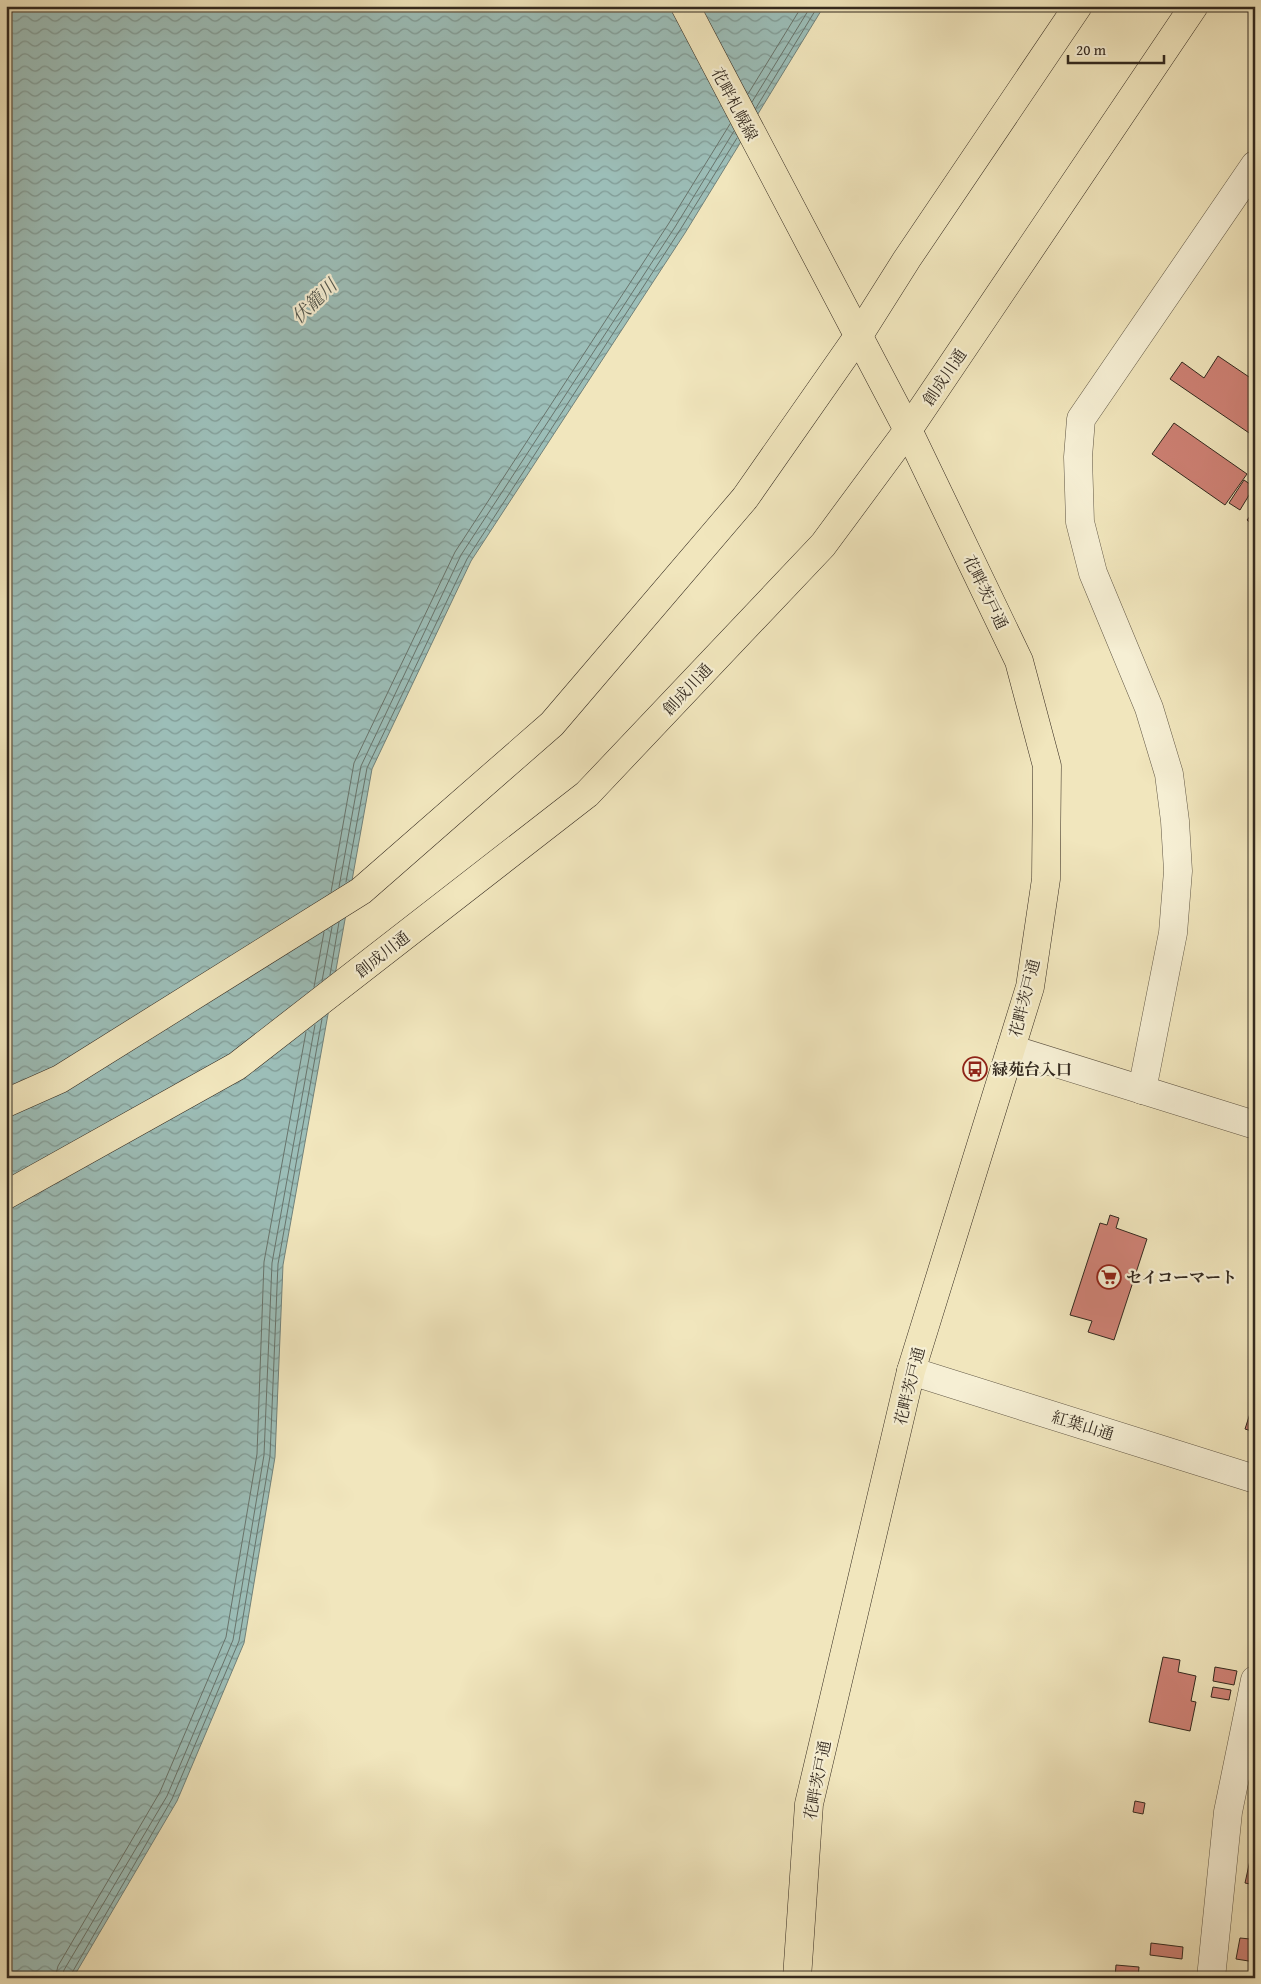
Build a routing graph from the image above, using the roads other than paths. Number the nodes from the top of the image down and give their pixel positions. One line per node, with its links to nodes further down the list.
1 (684, 6): 5 (main road, 花畔札幌線)
2 (1078, 6): 6 (main road)
3 (1194, 6): 7 (main road, 創成川通)
4 (1255, 165): 9 (street)
5 (786, 201): 6 (main road, 花畔茨戸通)
6 (859, 335): 7 (main road, 花畔茨戸通); 10 (main road)
7 (908, 430): 8 (main road, 花畔茨戸通); 12 (main road, 創成川通)
8 (1011, 1048): 9 (street); 13 (main road, 花畔茨戸通)
9 (1142, 1090): 11 (street)
10 (6, 1103)
11 (1255, 1125)
12 (6, 1195)
13 (911, 1371): 14 (street, 紅葉山通); 16 (main road, 花畔茨戸通)
14 (1255, 1479)
15 (1255, 1680): 17 (street)
16 (797, 1978)
17 (1211, 1978)

